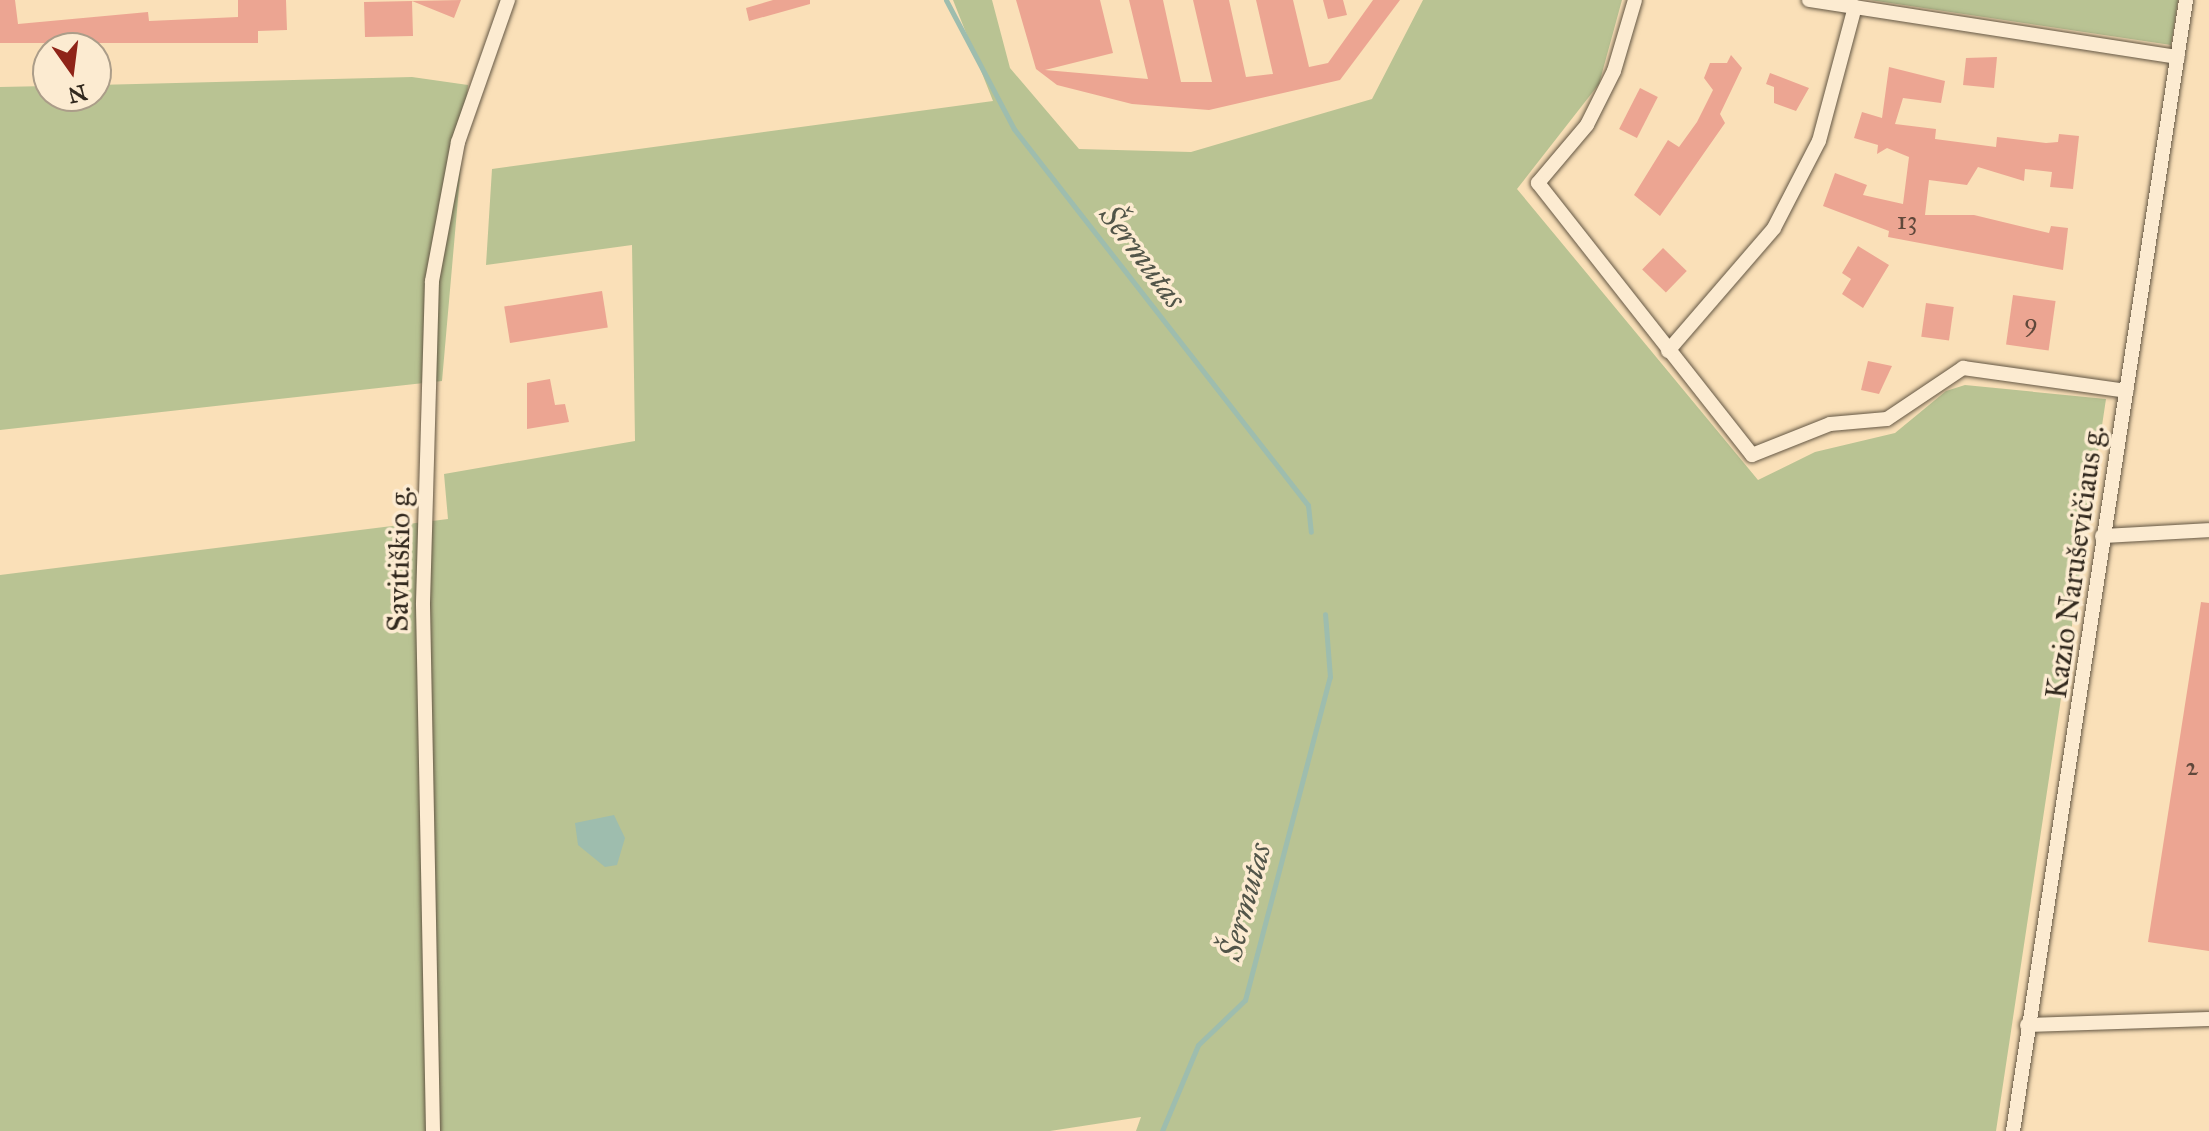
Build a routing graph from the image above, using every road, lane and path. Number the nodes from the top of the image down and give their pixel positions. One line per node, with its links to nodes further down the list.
1 (508, 0): 13 (street, Savitiškio g.)
2 (1635, 0): 7 (street)
3 (1809, 0): 5 (street)
4 (2186, 0): 6 (street, Kazio Naruševičiaus g.)
5 (1855, 7): 6 (street); 7 (street)
6 (2178, 57): 8 (street, Kazio Naruševičiaus g.)
7 (1668, 351): 8 (street)
8 (2126, 391): 10 (street, Kazio Naruševičiaus g.)
9 (2209, 530): 10 (street)
10 (2102, 536): 12 (street, Kazio Naruševičiaus g.)
11 (2209, 1019): 12 (street)
12 (2027, 1025): 14 (street, Kazio Naruševičiaus g.)
13 (433, 1131)
14 (2013, 1131)

